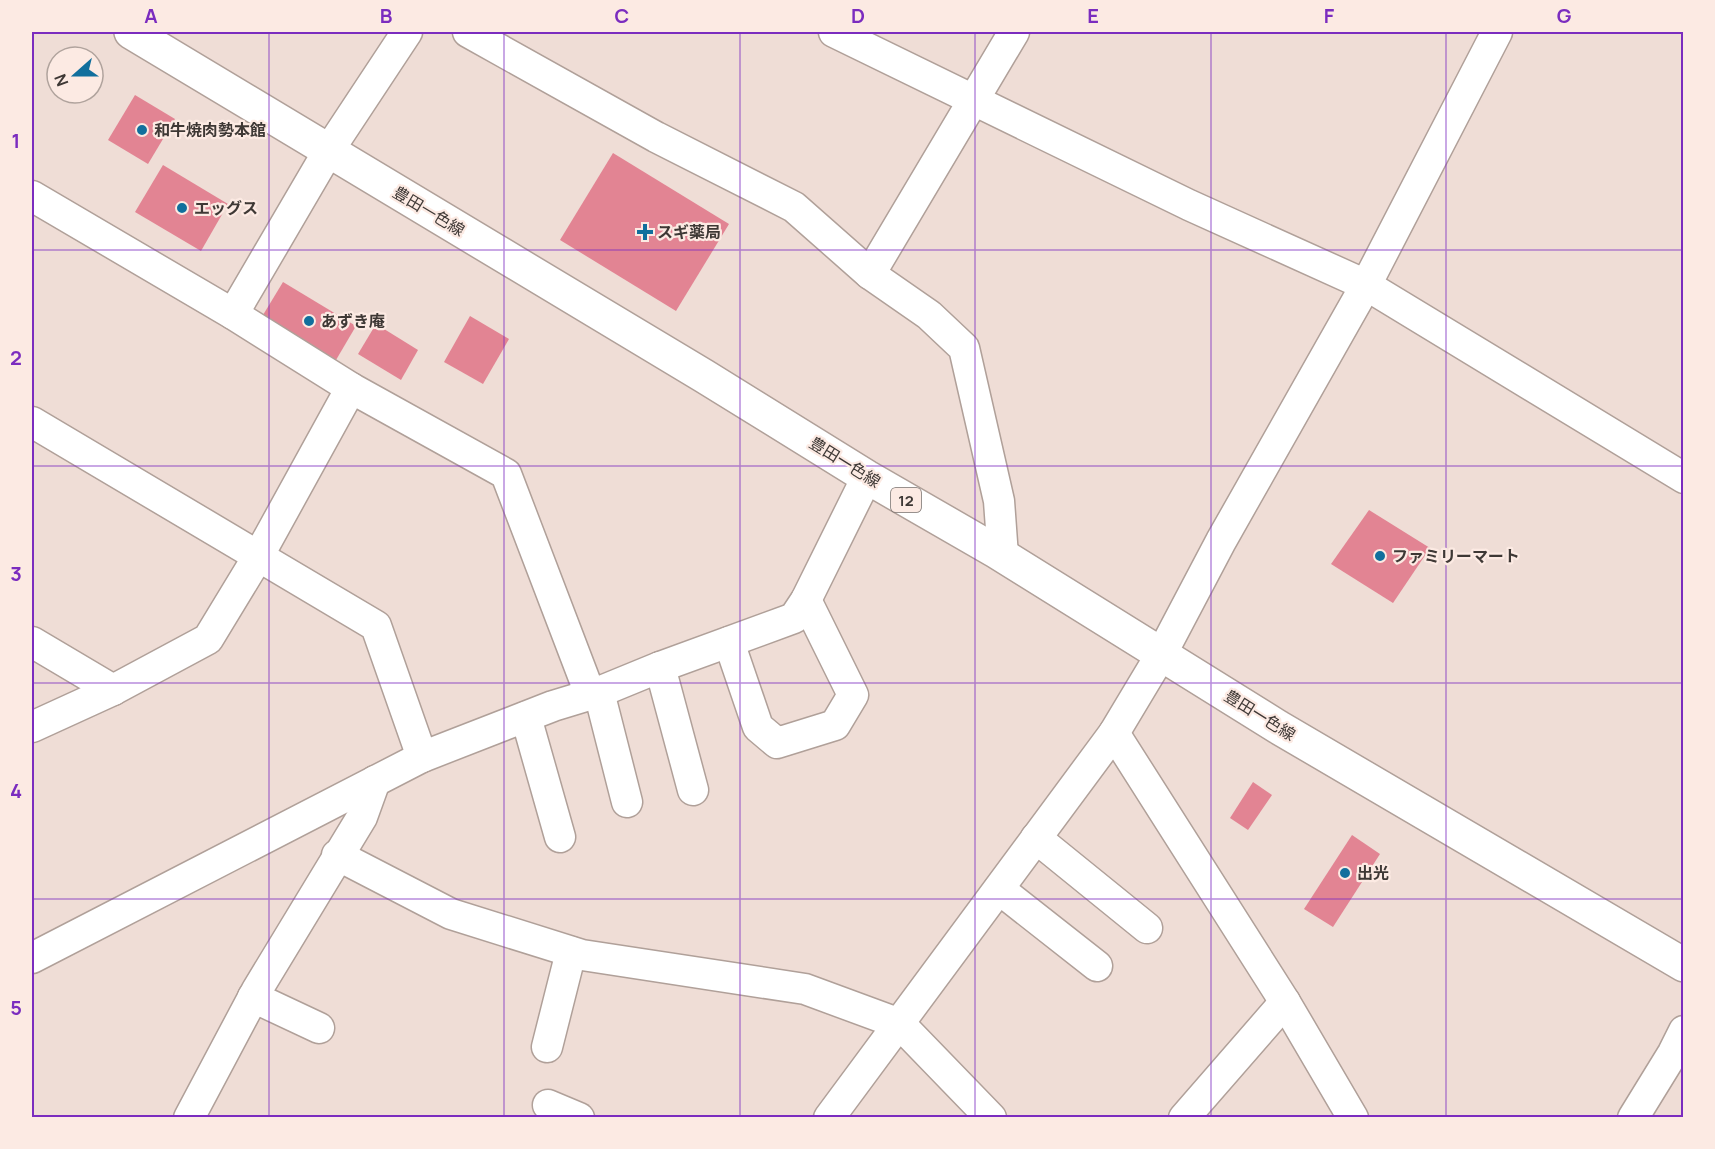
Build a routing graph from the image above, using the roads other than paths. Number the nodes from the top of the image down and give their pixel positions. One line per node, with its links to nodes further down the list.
1 (131, 32): 8 (main road, 豊田一色線 / 12)
2 (406, 32): 8 (street)
3 (468, 32): 10 (street)
4 (834, 32): 7 (street)
5 (1014, 32): 7 (street)
6 (1497, 32): 11 (street)
7 (974, 100): 10 (street); 11 (street)
8 (329, 150): 12 (street); 15 (main road, 豊田一色線 / 12)
9 (32, 196): 12 (street)
10 (870, 274): 18 (street)
11 (1366, 285): 16 (street); 22 (street)
12 (233, 314): 13 (street)
13 (351, 388): 17 (street); 25 (street)
14 (32, 422): 17 (street)
15 (867, 477): 18 (main road, 豊田一色線 / 12); 19 (street)
16 (1683, 478)
17 (259, 555): 24 (street); 29 (street)
18 (1003, 556): 22 (main road, 豊田一色線 / 12)
19 (806, 600): 21 (street); 21 (street)
20 (32, 642): 24 (street)
21 (729, 642): 23 (street)
22 (1162, 653): 28 (street); 40 (main road, 豊田一色線 / 12)
23 (660, 667): 25 (street); 31 (street)
24 (113, 690): 27 (street)
25 (595, 693): 26 (street); 32 (street)
26 (526, 717): 29 (street); 33 (street)
27 (32, 727)
28 (1114, 733): 34 (street); 43 (street)
29 (422, 757): 30 (street)
30 (375, 781): 35 (street); 39 (street)
31 (693, 790)
32 (627, 802)
33 (560, 837)
34 (1036, 838): 36 (street); 37 (street)
35 (337, 855): 38 (street); 42 (street)
36 (999, 889): 41 (street); 44 (street)
37 (1146, 928)
38 (572, 952): 44 (street); 47 (street)
39 (32, 957)
40 (1683, 965)
41 (1097, 966)
42 (253, 997): 45 (street); 49 (street)
43 (1286, 1002): 53 (street); 54 (street)
44 (900, 1024): 51 (street); 52 (street)
45 (319, 1028)
46 (1683, 1031): 55 (street)
47 (547, 1047)
48 (548, 1105): 50 (street)
49 (189, 1118)
50 (579, 1118)
51 (829, 1118)
52 (991, 1118)
53 (1184, 1118)
54 (1353, 1118)
55 (1633, 1118)

